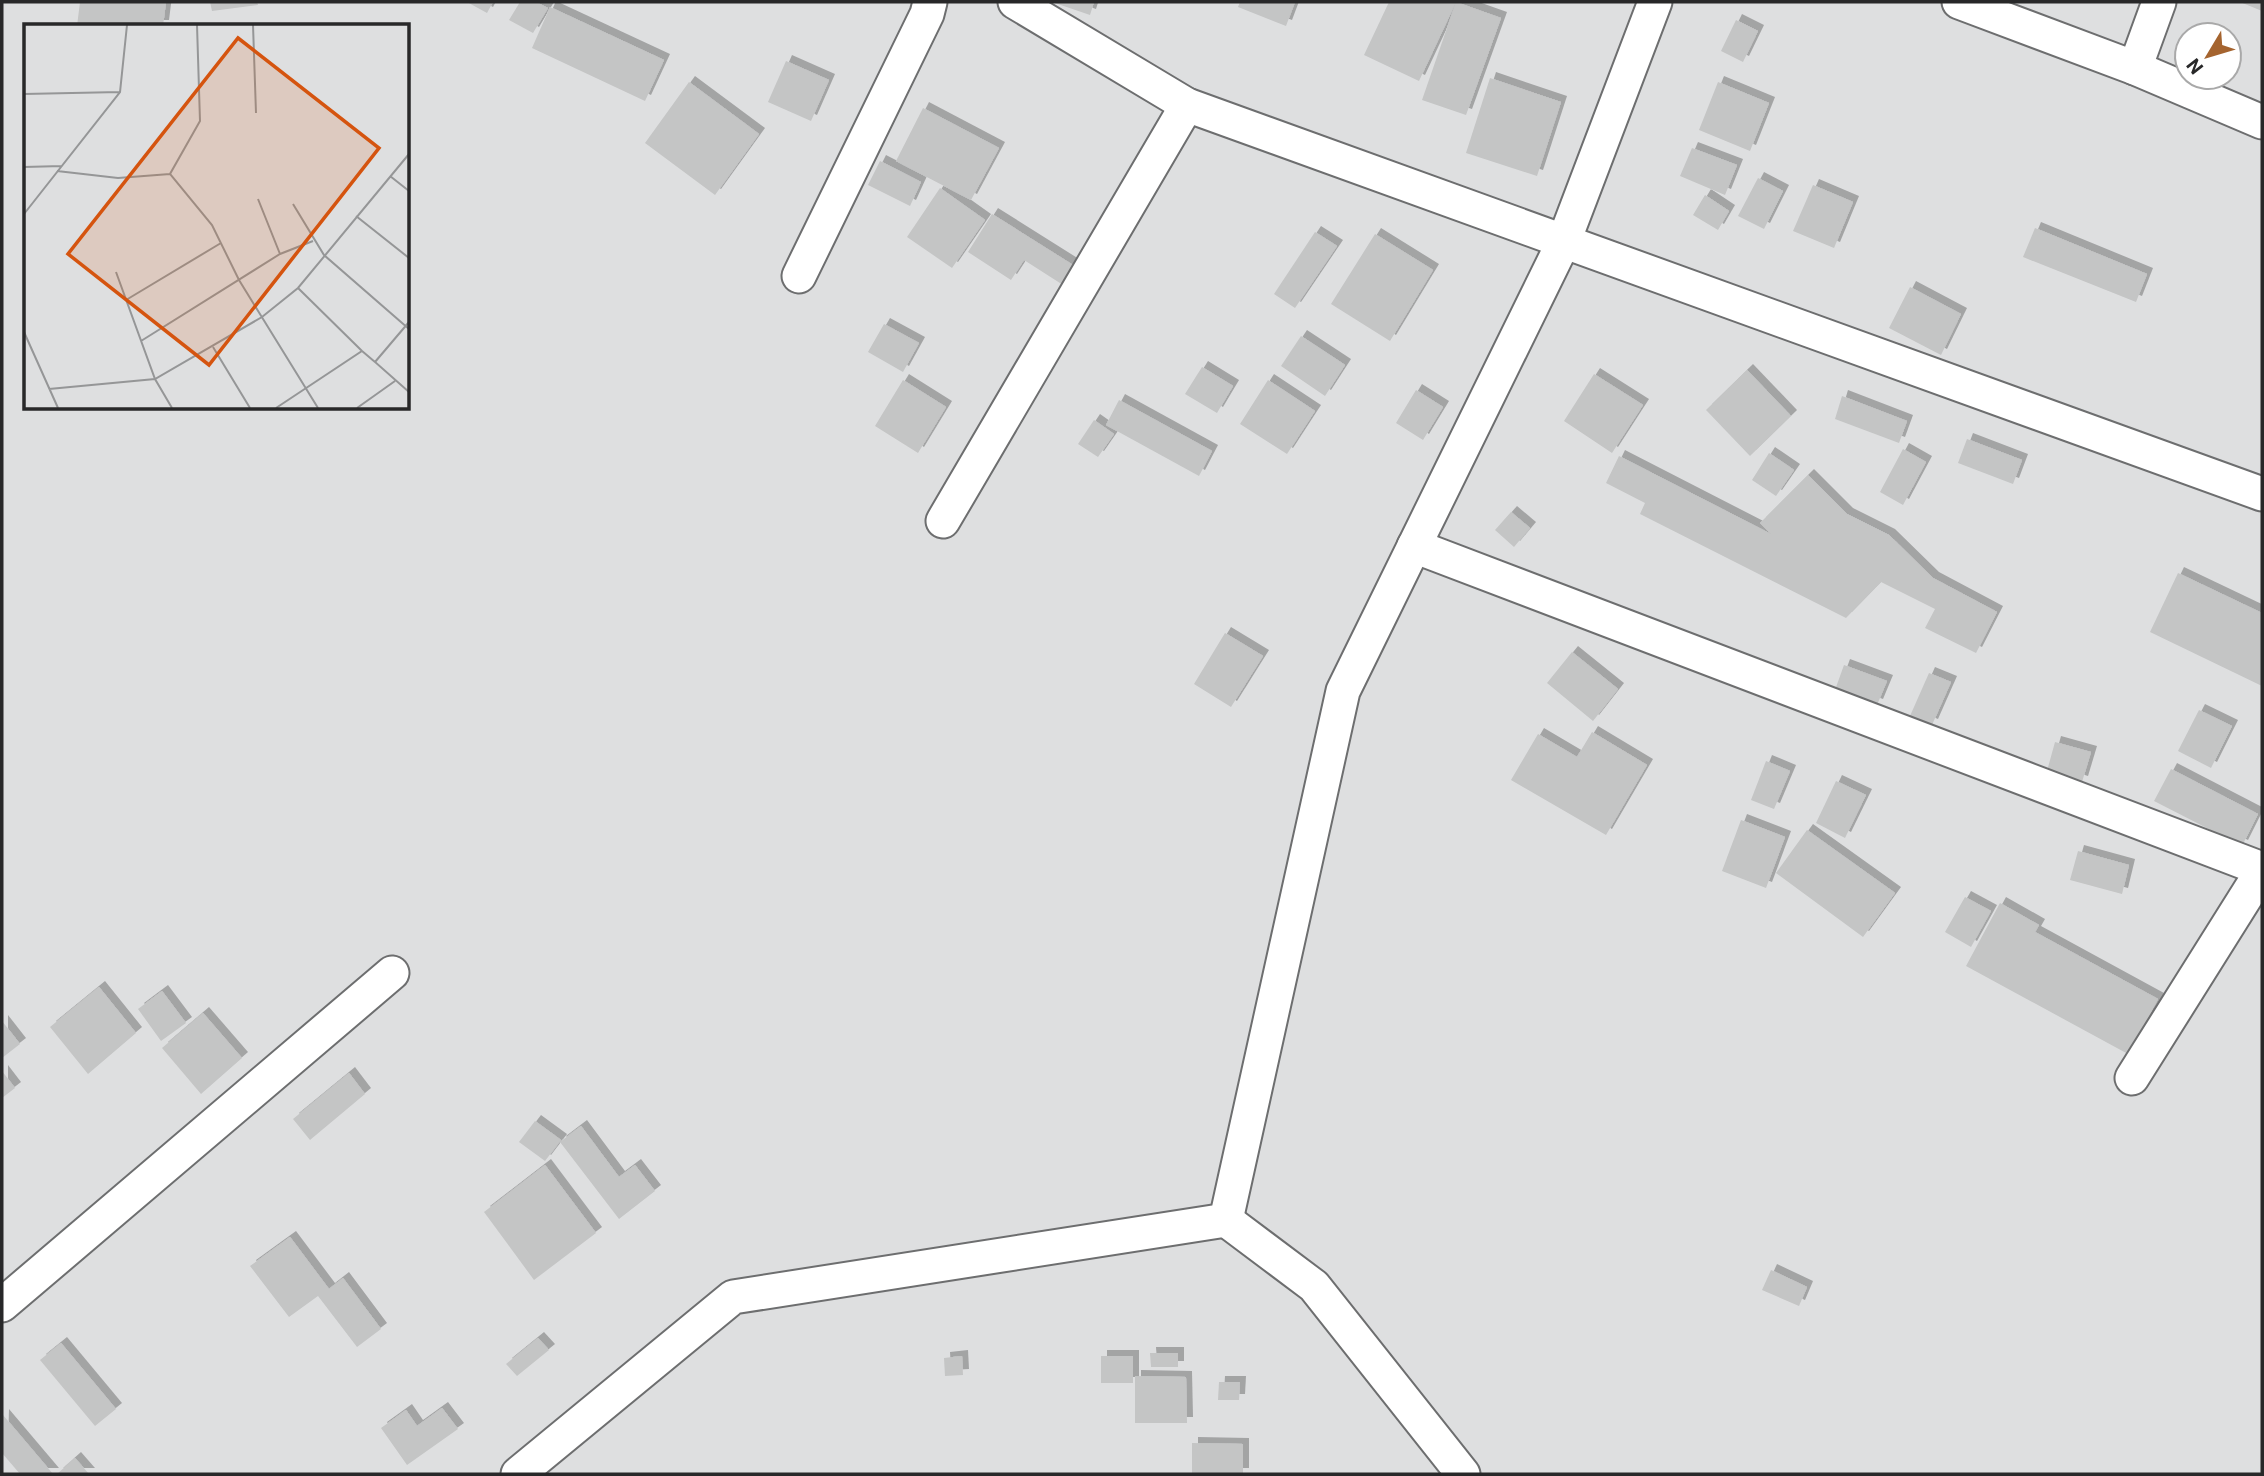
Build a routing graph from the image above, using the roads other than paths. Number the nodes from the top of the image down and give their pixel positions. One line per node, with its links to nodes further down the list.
1 (930, 2): 10 (street)
2 (1015, 2): 7 (street)
3 (1655, 2): 9 (street)
4 (1959, 2): 6 (street)
5 (2159, 2): 6 (street)
6 (2135, 68): 8 (street)
7 (1187, 105): 9 (street); 12 (street)
8 (2262, 122)
9 (1564, 242): 11 (street); 13 (street)
10 (799, 276)
11 (2262, 494)
12 (943, 521)
13 (1414, 546): 14 (street); 17 (street)
14 (2262, 870): 16 (street)
15 (392, 973): 18 (street)
16 (2132, 1078)
17 (1226, 1220): 19 (street); 20 (street)
18 (2, 1305)
19 (518, 1474)
20 (1463, 1474)

